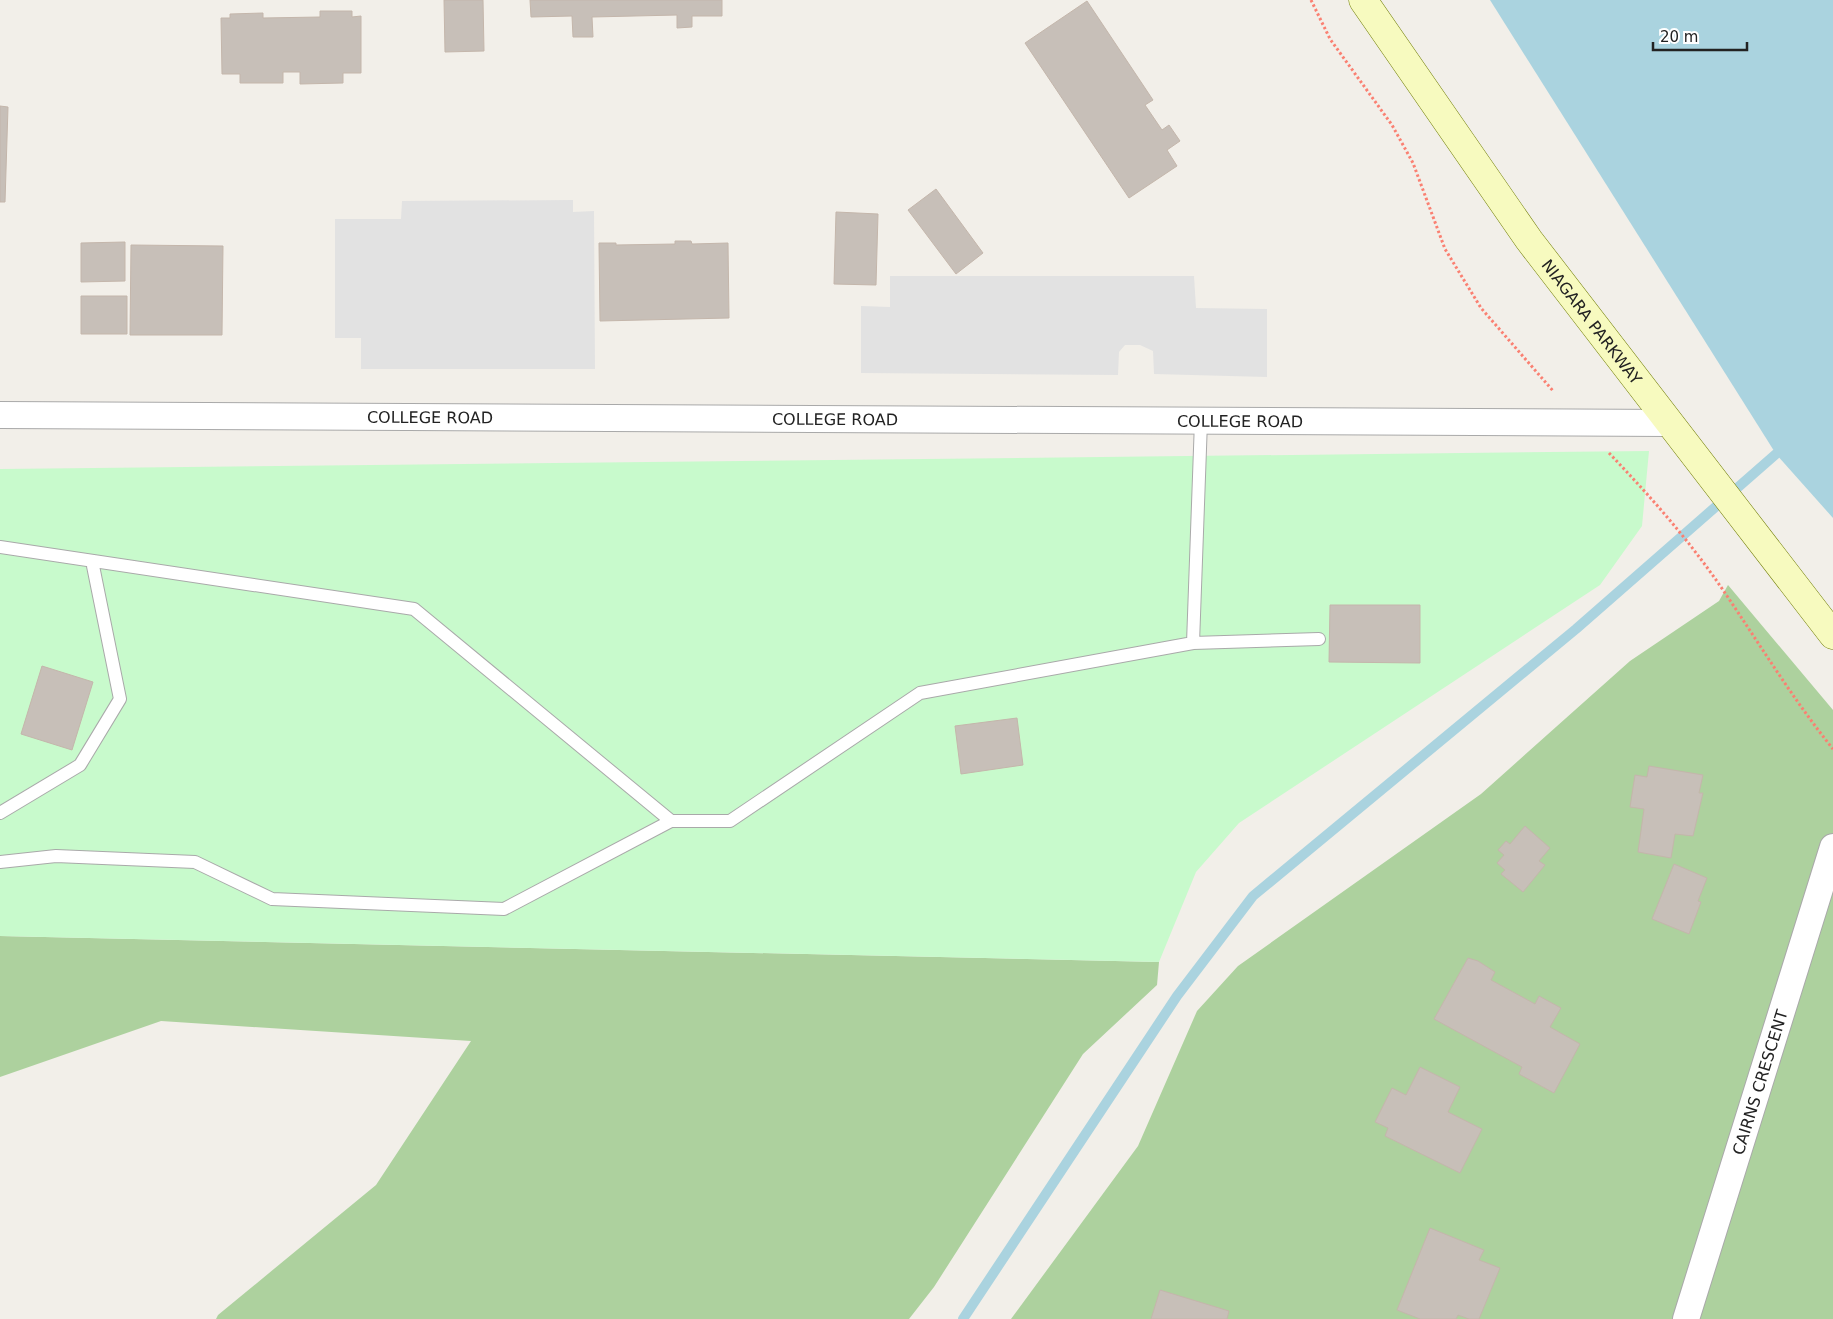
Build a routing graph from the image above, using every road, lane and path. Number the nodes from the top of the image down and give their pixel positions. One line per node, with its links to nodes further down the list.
1 (1311, 0): 6 (path)
2 (1363, 0): 5 (main road, NIAGARA PARKWAY)
3 (0, 415): 4 (street, COLLEGE ROAD)
4 (1201, 421): 6 (street, COLLEGE ROAD); 11 (lane)
5 (1669, 423): 6 (street, COLLEGE ROAD); 9 (main road, NIAGARA PARKWAY)
6 (1582, 424): 12 (path)
7 (0, 547): 8 (lane)
8 (92, 561): 13 (lane); 14 (lane)
9 (1833, 635)
10 (1319, 639): 11 (lane)
11 (1193, 644): 14 (lane)
12 (1833, 748)
13 (0, 813)
14 (671, 820): 16 (lane)
15 (1833, 847): 17 (street, CAIRNS CRESCENT)
16 (0, 862)
17 (1686, 1319)

